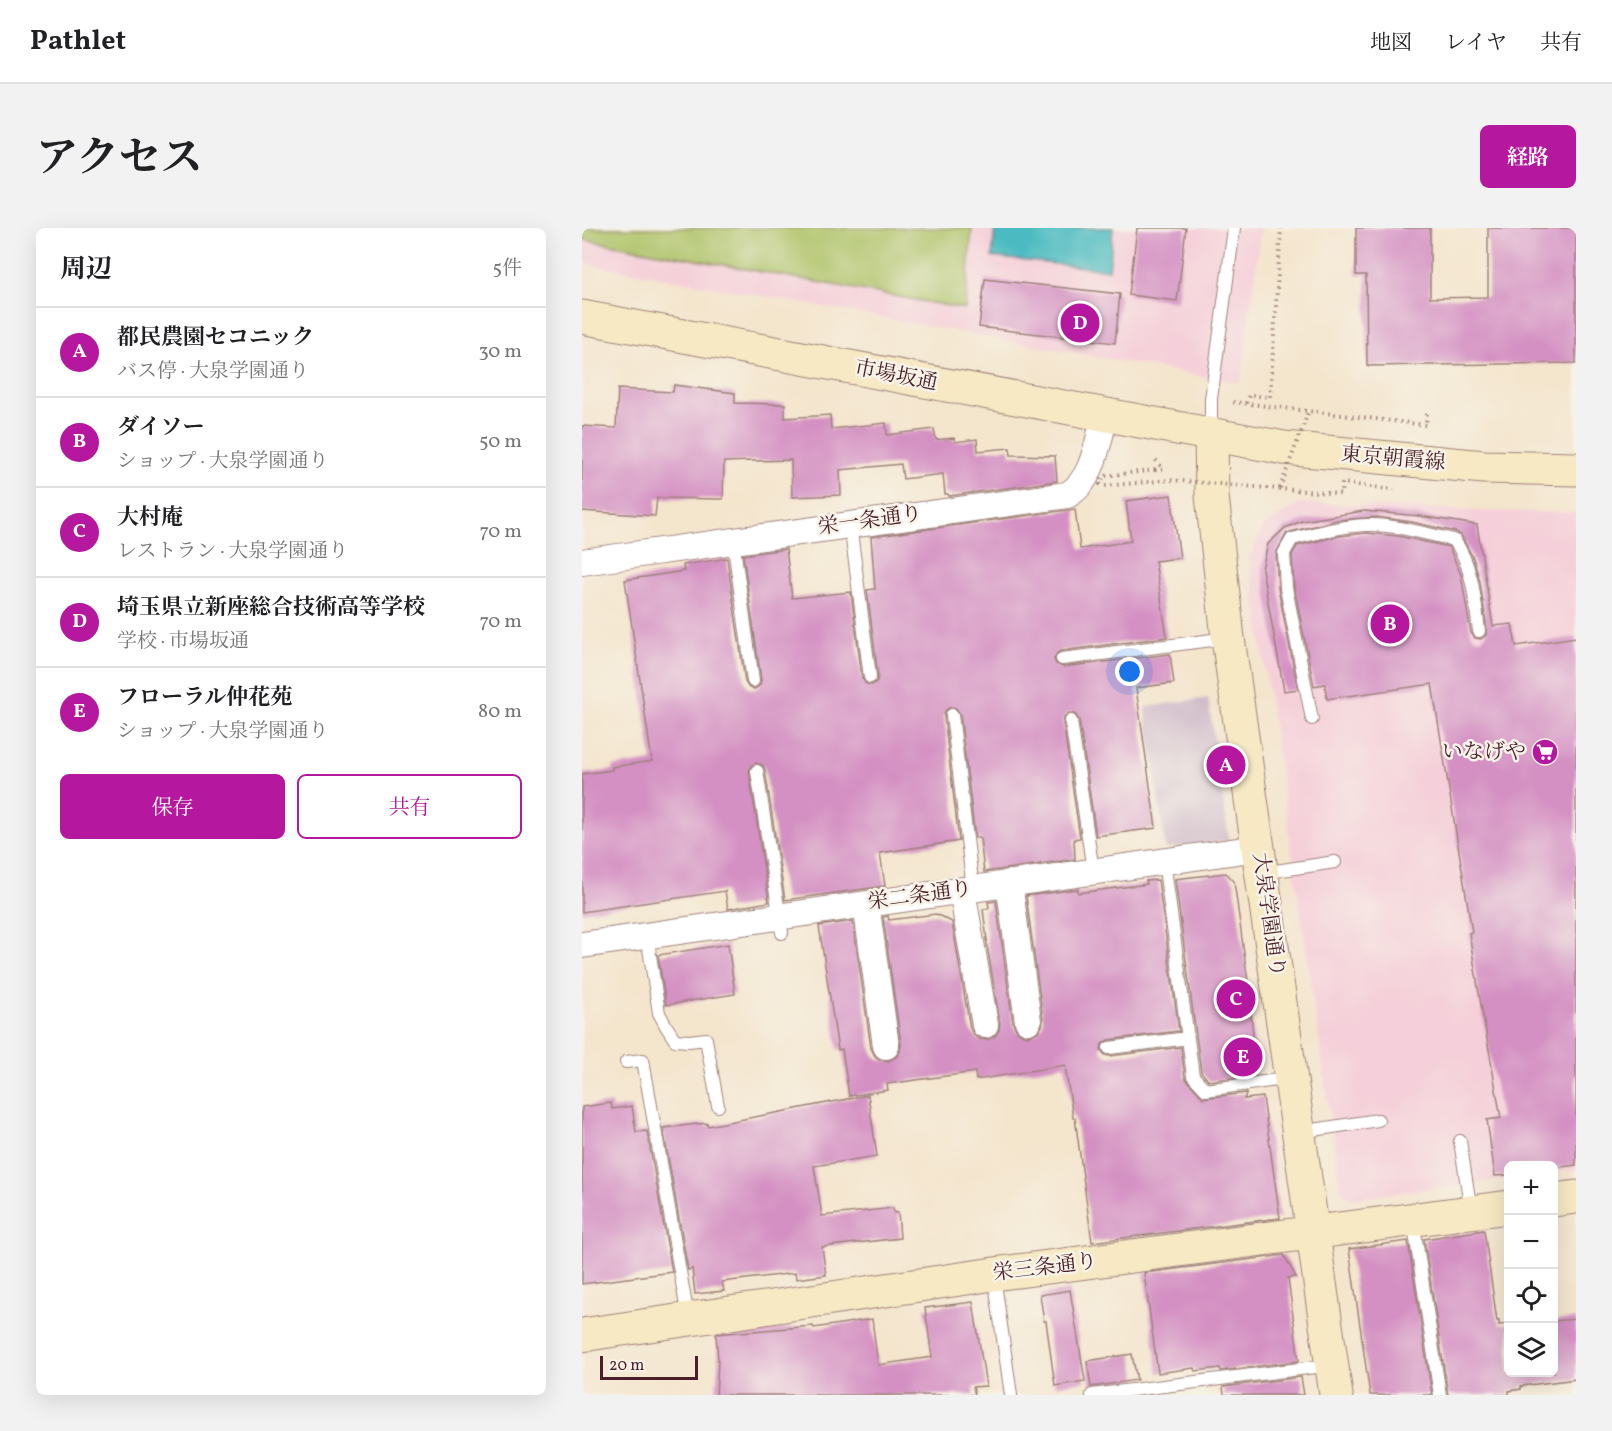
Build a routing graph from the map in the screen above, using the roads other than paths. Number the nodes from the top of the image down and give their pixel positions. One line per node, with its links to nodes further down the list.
1 (1234, 228): 4 (lane)
2 (582, 317): 3 (street, 市場坂通)
3 (1105, 415): 4 (street, 市場坂通); 6 (street, 栄一条通り)
4 (1211, 434): 5 (street, 東京朝霞線); 10 (street, 大泉学園通り)
5 (1576, 469)
6 (850, 524): 7 (street, 栄一条通り); 12 (lane)
7 (733, 540): 8 (street, 栄一条通り); 13 (lane)
8 (582, 562)
9 (1479, 631): 15 (lane)
10 (1228, 638): 11 (lane); 19 (street, 大泉学園通り)
11 (1062, 659)
12 (870, 677)
13 (753, 681)
14 (952, 715): 23 (lane)
15 (1312, 719)
16 (1071, 721): 21 (lane)
17 (757, 771): 25 (lane)
18 (1164, 861): 19 (street, 栄二条通り); 21 (street, 栄二条通り); 30 (lane)
19 (1260, 861): 20 (lane); 34 (street, 大泉学園通り)
20 (1335, 862)
21 (1094, 871): 22 (street, 栄二条通り)
22 (1009, 883): 23 (street, 栄二条通り); 28 (street)
23 (968, 889): 24 (street, 栄二条通り); 29 (street)
24 (866, 904): 25 (street, 栄二条通り); 31 (street)
25 (781, 924): 26 (street, 栄二条通り)
26 (647, 936): 27 (street, 栄二条通り); 35 (lane)
27 (582, 945)
28 (1028, 1021)
29 (985, 1025)
30 (1188, 1038): 32 (lane); 34 (lane)
31 (886, 1046)
32 (1109, 1048)
33 (626, 1062): 45 (lane)
34 (1292, 1078): 37 (street, 大泉学園通り)
35 (718, 1106)
36 (1378, 1120): 37 (lane)
37 (1299, 1132): 43 (street, 大泉学園通り)
38 (1460, 1141): 41 (lane)
39 (1576, 1197): 40 (street)
40 (1558, 1199)
41 (1496, 1211): 42 (street, 栄三条通り)
42 (1413, 1219): 43 (street, 栄三条通り); 50 (lane)
43 (1313, 1233): 44 (street, 栄三条通り); 47 (street, 大泉学園通り)
44 (994, 1274): 45 (street, 栄三条通り); 48 (lane)
45 (688, 1320): 46 (street, 栄三条通り)
46 (582, 1335)
47 (1334, 1380): 49 (lane)
48 (1011, 1395)
49 (1092, 1395)
50 (1440, 1395)

